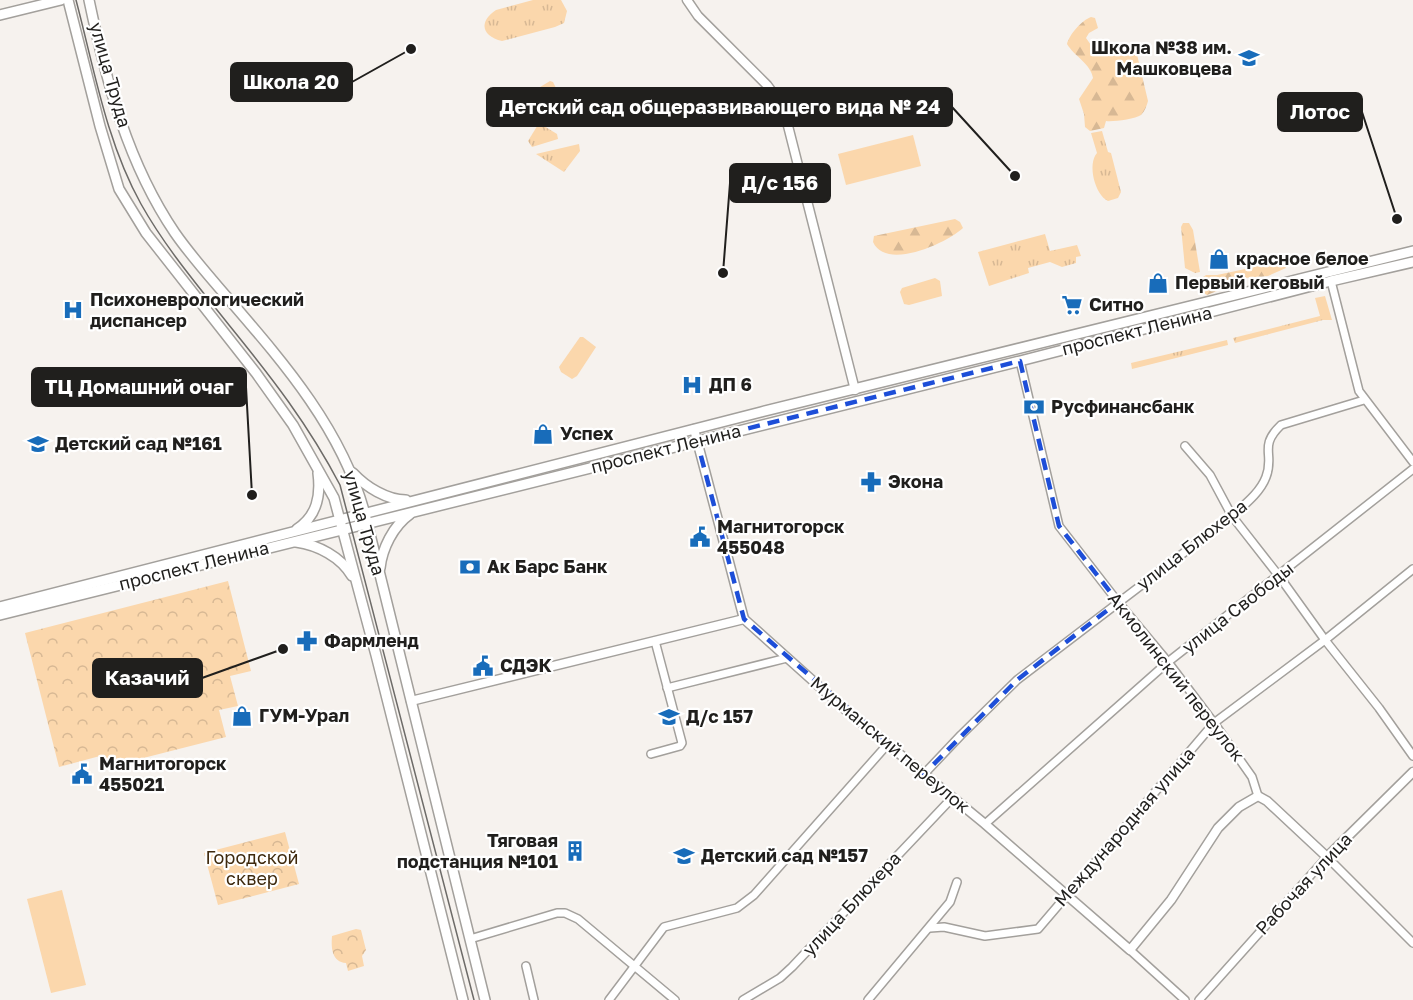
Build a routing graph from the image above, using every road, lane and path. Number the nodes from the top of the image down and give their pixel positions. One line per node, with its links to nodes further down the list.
1 (61, 0): 5 (main road)
2 (68, 0): 17 (main road, улица Труда)
3 (89, 0): 19 (main road, улица Труда)
4 (687, 0): 10 (street)
5 (0, 15)
6 (1413, 251): 8 (main road, проспект Ленина)
7 (1413, 262): 8 (main road, проспект Ленина)
8 (1330, 276): 9 (main road, проспект Ленина); 10 (main road, проспект Ленина); 11 (street)
9 (1020, 361): 12 (main road, проспект Ленина); 30 (street, Акмолинский переулок)
10 (855, 390): 12 (main road); 13 (main road, проспект Ленина)
11 (1364, 400): 16 (street); 22 (street, улица Блюхера)
12 (857, 402): 14 (main road, проспект Ленина)
13 (694, 429): 14 (street); 20 (main road, проспект Ленина)
14 (697, 441): 21 (main road, проспект Ленина); 33 (street)
15 (1185, 446): 22 (street)
16 (1413, 462)
17 (318, 468): 24 (main road, улица Труда); 25 (main road)
18 (1413, 469): 28 (street, улица Свободы)
19 (351, 472): 20 (main road); 23 (main road, улица Труда)
20 (417, 500): 23 (main road, проспект Ленина)
21 (422, 510): 23 (main road, проспект Ленина); 27 (main road)
22 (1232, 516): 28 (street); 30 (street, улица Блюхера)
23 (366, 519): 24 (main road, проспект Ленина); 27 (main road, улица Труда)
24 (341, 525): 25 (main road, проспект Ленина); 29 (main road, улица Труда)
25 (290, 537): 29 (main road); 31 (main road, проспект Ленина); 32 (main road, проспект Ленина)
26 (1413, 569): 34 (street, Международная улица)
27 (379, 574): 39 (main road, улица Труда)
28 (1279, 576): 34 (street); 37 (street, улица Свободы)
29 (358, 586): 58 (main road, улица Труда)
30 (1118, 602): 37 (street, Акмолинский переулок); 45 (street, улица Блюхера)
31 (0, 608)
32 (0, 615)
33 (744, 619): 35 (street); 36 (street, Мурманский переулок)
34 (1325, 640): 40 (street, Международная улица); 43 (street)
35 (655, 641): 38 (street); 39 (street)
36 (787, 658): 38 (street); 41 (street, Мурманский переулок)
37 (1168, 662): 40 (street, Акмолинский переулок); 48 (street, улица Свободы)
38 (667, 688): 42 (street)
39 (411, 701): 53 (main road, улица Труда)
40 (1214, 723): 46 (street, Акмолинский переулок); 51 (street, Международная улица)
41 (887, 745): 45 (street, Мурманский переулок); 57 (street)
42 (651, 754)
43 (1413, 756)
44 (1413, 772): 49 (street, Рабочая улица)
45 (924, 774): 47 (street, Мурманский переулок)
46 (1258, 796): 49 (street, Акмолинский переулок); 55 (street)
47 (952, 798): 48 (street, Мурманский переулок); 63 (street, улица Блюхера)
48 (985, 824): 51 (street, Мурманский переулок)
49 (1327, 857): 54 (street, Акмолинский переулок); 66 (street, Рабочая улица)
50 (957, 882): 52 (street)
51 (1066, 895): 52 (street, Международная улица); 55 (street, Мурманский переулок)
52 (930, 928): 64 (street)
53 (470, 939): 57 (street); 59 (main road, улица Труда)
54 (1413, 943)
55 (1130, 950): 65 (street, Мурманский переулок)
56 (526, 966): 60 (street)
57 (633, 966): 61 (street); 62 (street)
58 (463, 1000)
59 (485, 1000)
60 (534, 1000)
61 (609, 1000)
62 (675, 1000)
63 (743, 1000)
64 (868, 1000)
65 (1185, 1000)
66 (1199, 1000)

